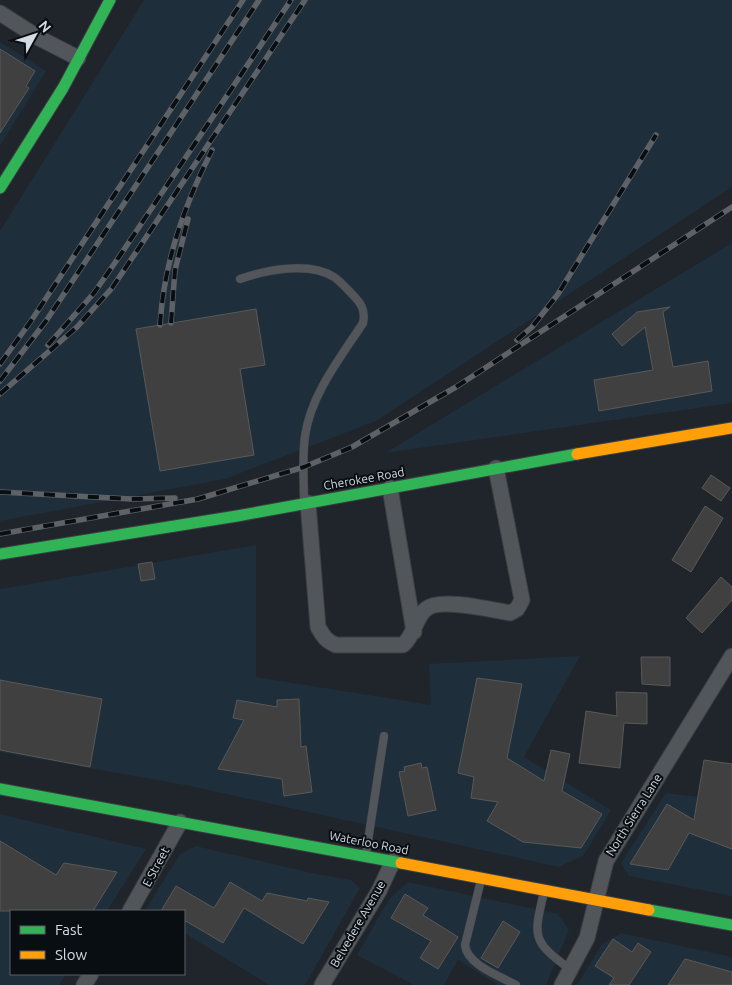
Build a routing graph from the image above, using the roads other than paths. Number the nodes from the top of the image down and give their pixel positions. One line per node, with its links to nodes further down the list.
1 (110, 0): 3 (street)
2 (0, 13): 3 (street)
3 (78, 58): 4 (street)
4 (0, 188)
5 (240, 279): 9 (lane)
6 (732, 428): 7 (street, Cherokee Road)
7 (496, 468): 8 (street, Cherokee Road); 11 (street)
8 (390, 488): 9 (street, Cherokee Road); 11 (street)
9 (306, 504): 10 (street, Cherokee Road); 11 (street)
10 (0, 554)
11 (414, 632)
12 (732, 656): 20 (street, North Sierra Lane)
13 (384, 736): 16 (lane)
14 (0, 789): 15 (street, Waterloo Road)
15 (180, 822): 16 (street, Waterloo Road); 21 (street, E Street)
16 (365, 856): 17 (street, Waterloo Road)
17 (393, 861): 18 (street, Waterloo Road); 24 (street, Belvedere Avenue)
18 (482, 878): 19 (street, Waterloo Road); 25 (lane)
19 (545, 890): 20 (street, Waterloo Road); 23 (lane)
20 (596, 900): 22 (street, Waterloo Road); 23 (street, North Sierra Lane)
21 (131, 910)
22 (732, 925)
23 (571, 970): 26 (street, North Sierra Lane)
24 (322, 985)
25 (516, 985)
26 (562, 985)

